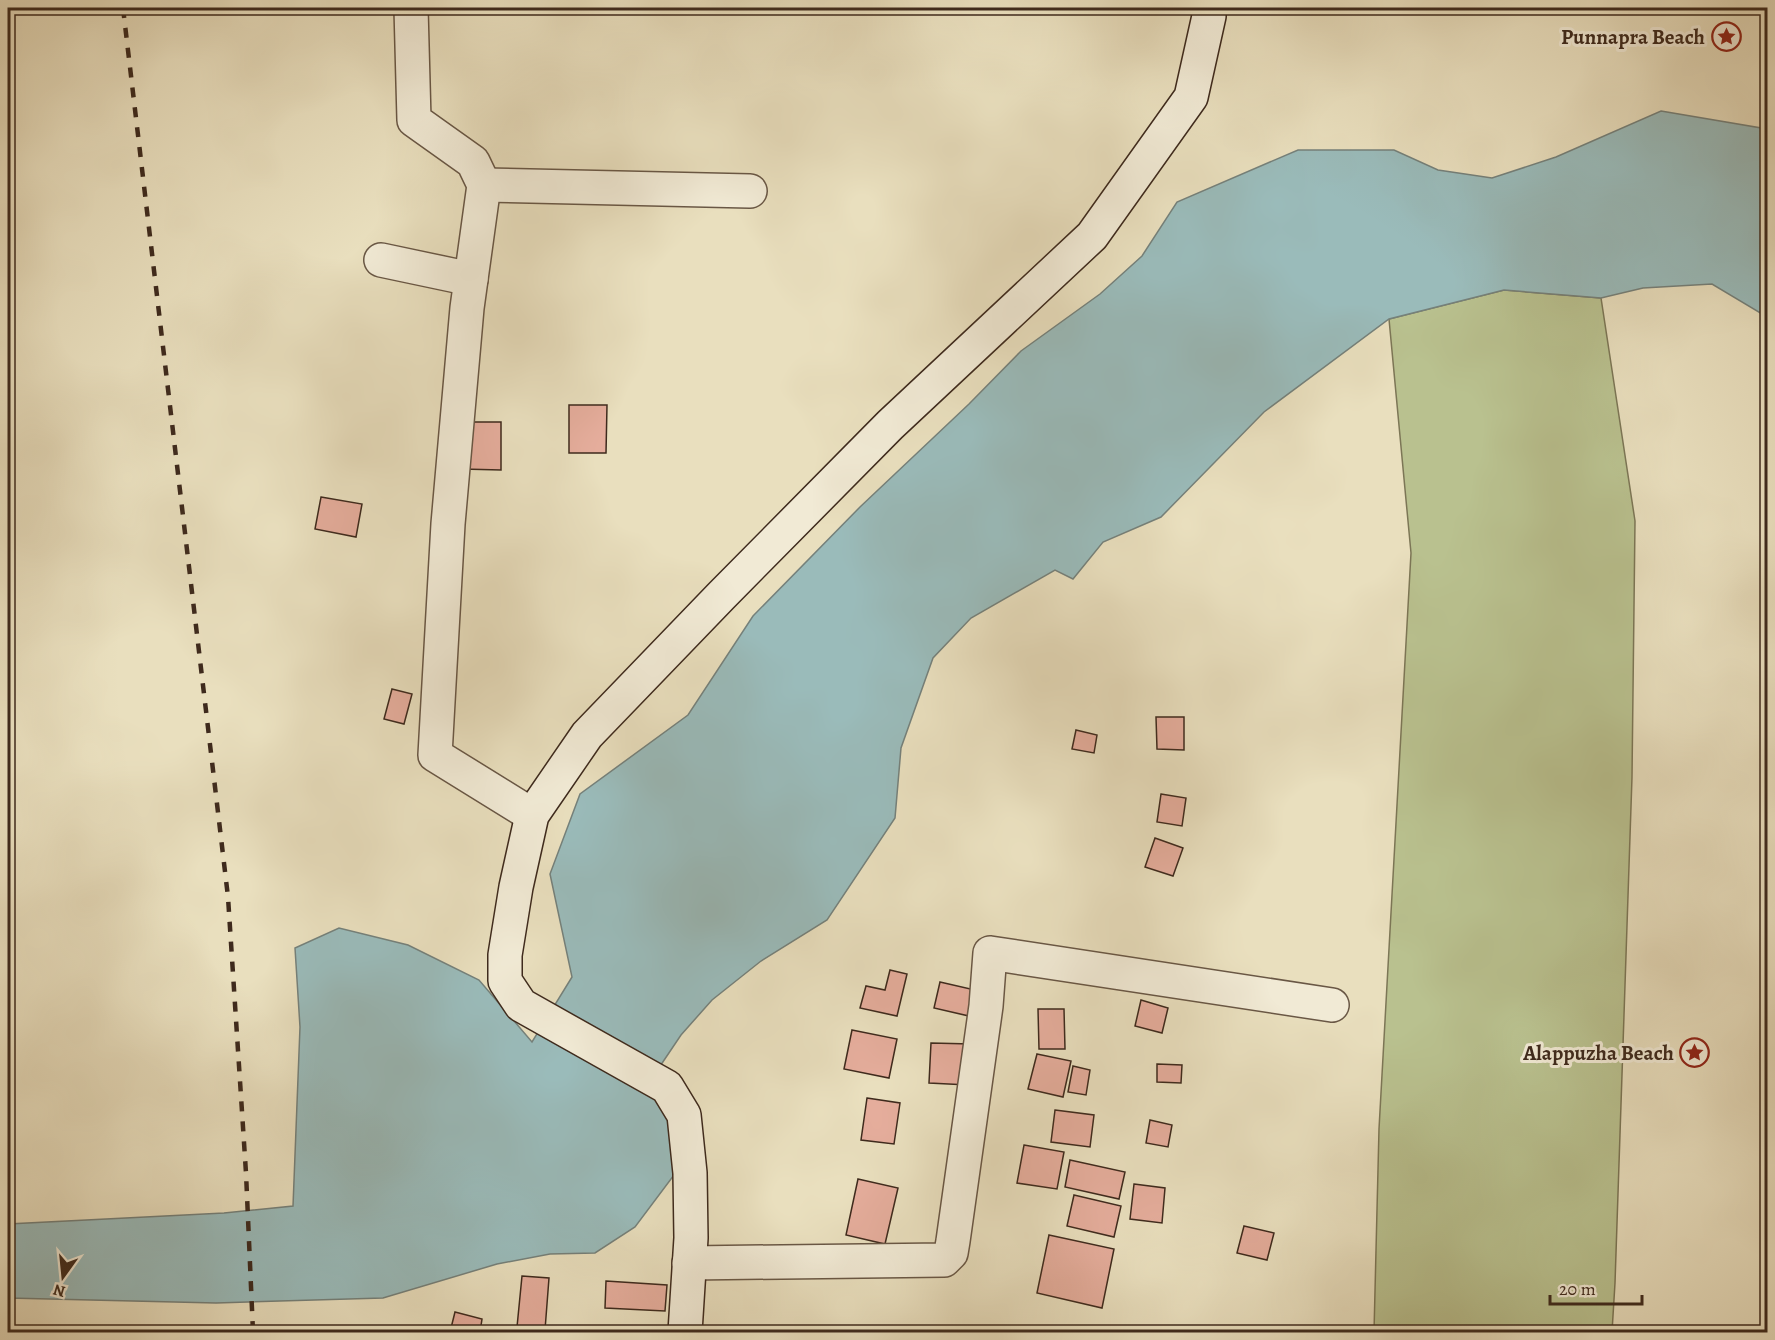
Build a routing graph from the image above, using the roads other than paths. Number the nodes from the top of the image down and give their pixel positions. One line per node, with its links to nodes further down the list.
1 (411, 8): 3 (street)
2 (1209, 8): 7 (street)
3 (484, 185): 4 (street); 6 (street)
4 (750, 191)
5 (381, 260): 6 (street)
6 (471, 279): 7 (street)
7 (532, 815): 9 (street)
8 (1332, 1005): 9 (street)
9 (688, 1263): 10 (street)
10 (686, 1317)

